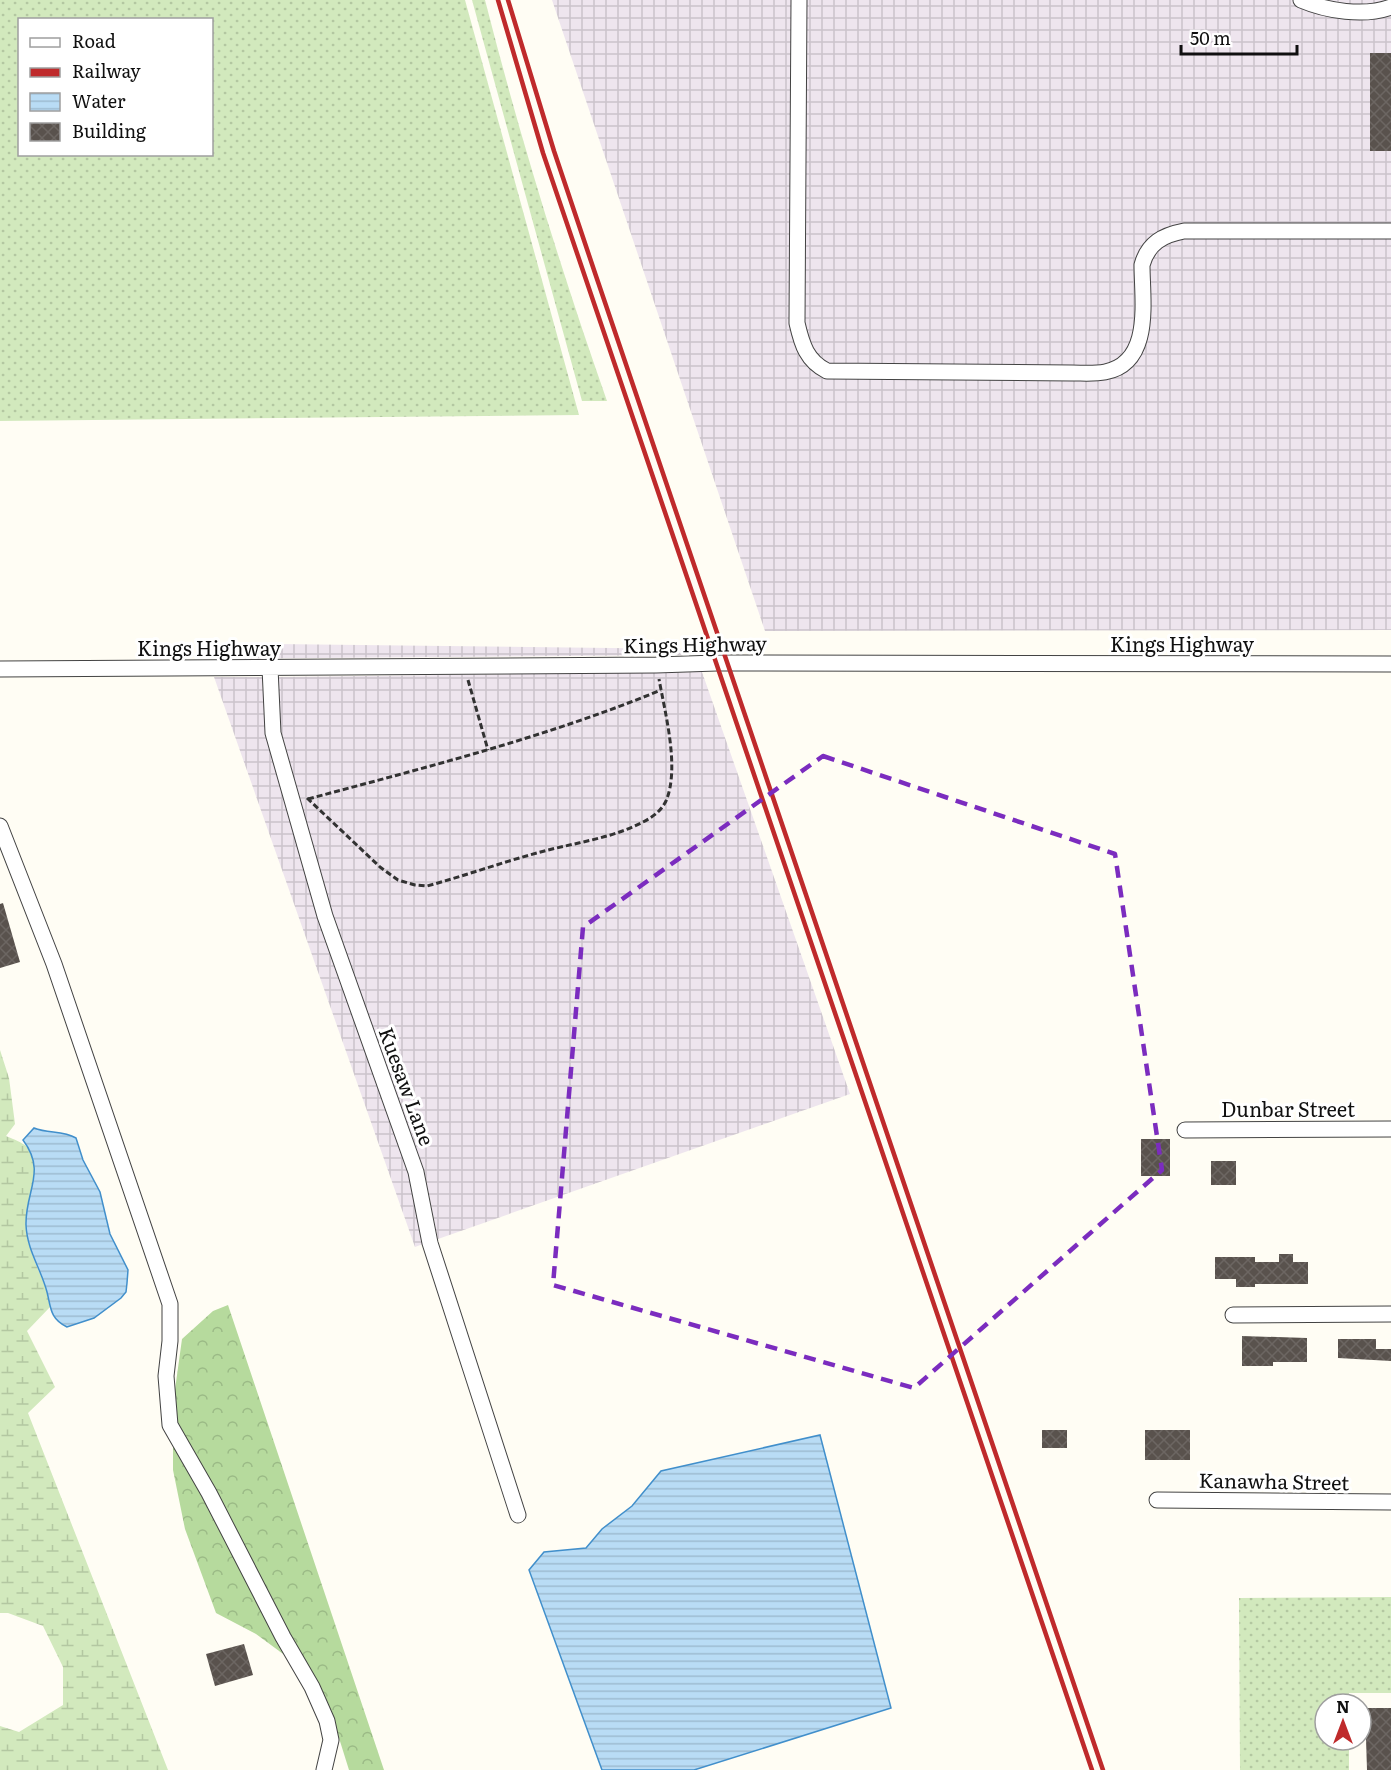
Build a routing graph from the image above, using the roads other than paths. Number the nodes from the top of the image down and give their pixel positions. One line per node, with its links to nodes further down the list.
1 (799, 0): 4 (street)
2 (1308, 1): 3 (street)
3 (1391, 8)
4 (1391, 231)
5 (1391, 664): 6 (street, Kings Highway)
6 (270, 668): 7 (street, Kings Highway); 15 (street, Kuesaw Lane)
7 (0, 669)
8 (0, 826): 16 (street)
9 (1391, 1129): 10 (street, Dunbar Street)
10 (1185, 1130)
11 (1391, 1314): 12 (street)
12 (1233, 1315)
13 (1157, 1500): 14 (street, Kanawha Street)
14 (1391, 1502)
15 (518, 1515)
16 (324, 1770)

